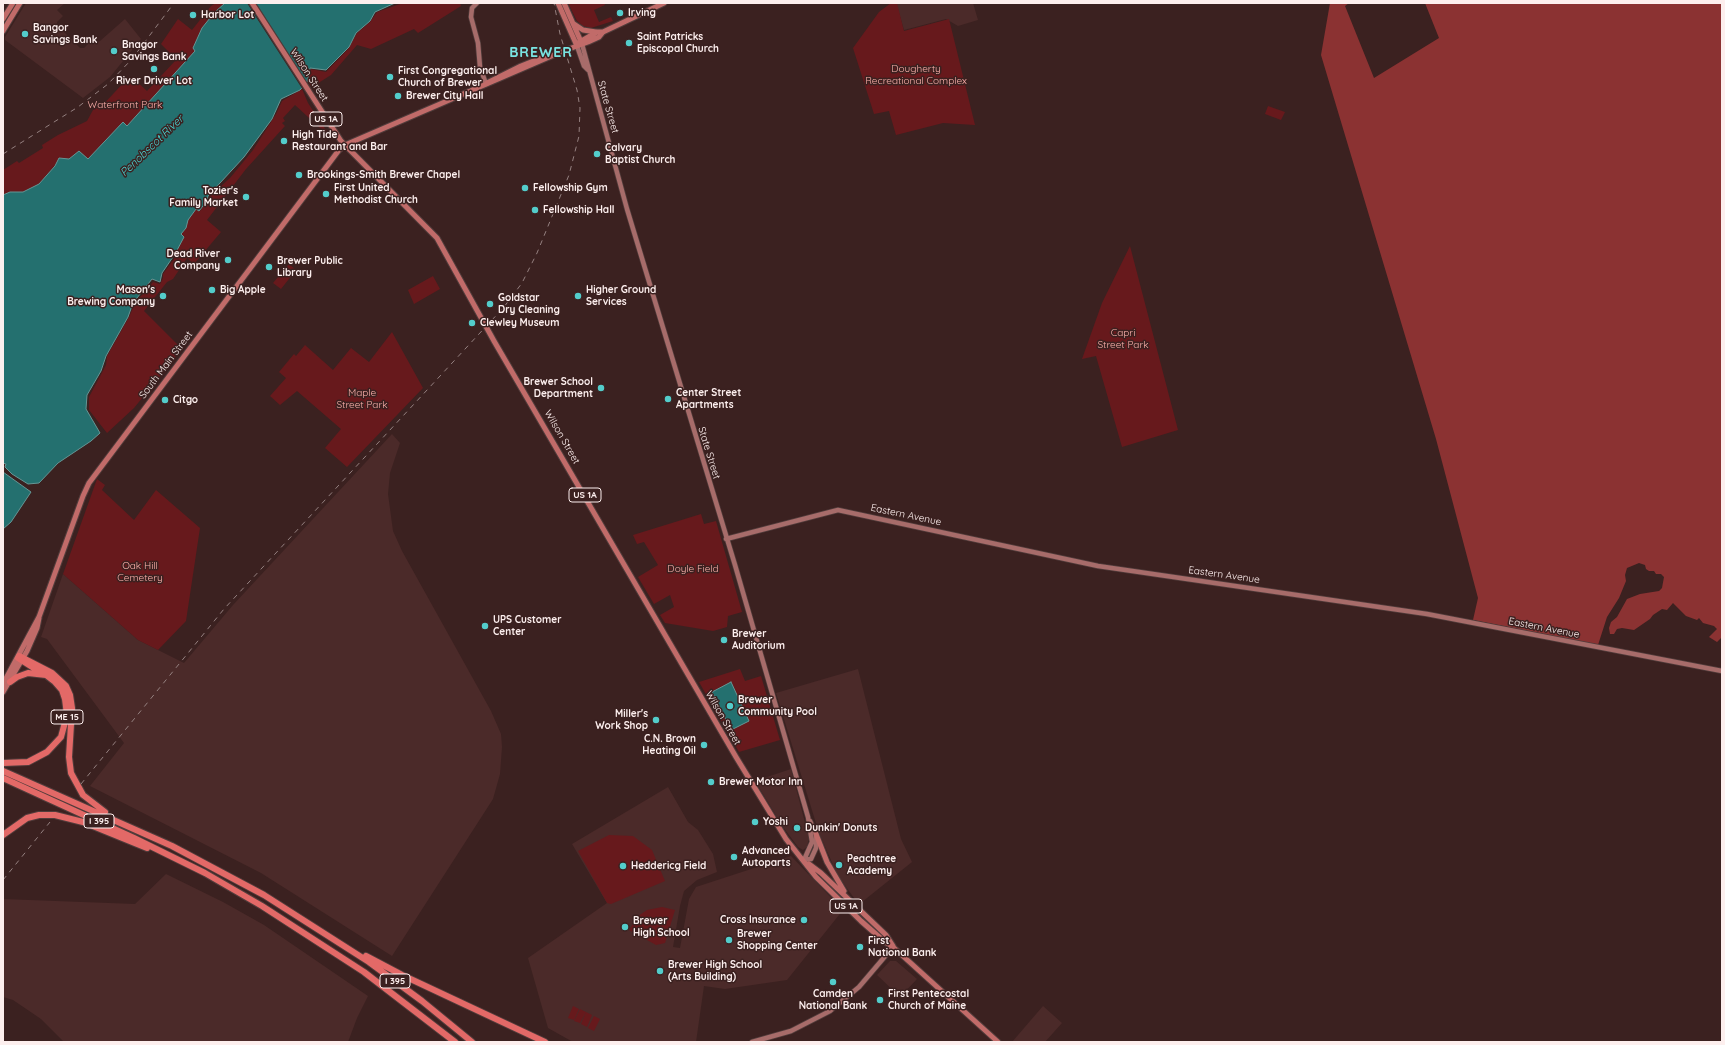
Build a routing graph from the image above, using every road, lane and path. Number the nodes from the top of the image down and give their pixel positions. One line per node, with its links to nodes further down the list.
1 (13, 3): 8 (main road)
2 (20, 3): 10 (main road)
3 (252, 3): 14 (main road, Wilson Street / US 1A)
4 (477, 3): 13 (street)
5 (558, 3): 12 (main road, State Street)
6 (564, 3): 9 (main road, State Street)
7 (664, 3): 11 (main road)
8 (3, 19)
9 (574, 23): 11 (main road); 12 (main road, State Street)
10 (3, 31)
11 (600, 32): 12 (main road)
12 (580, 44): 13 (main road); 15 (street, State Street)
13 (486, 84): 14 (main road)
14 (345, 146): 16 (main road, South Main Street); 29 (main road, Wilson Street / US 1A)
15 (726, 539): 17 (street, Eastern Avenue); 25 (street, State Street)
16 (21, 658): 18 (highway); 19 (main road, South Main Street); 20 (main road, South Main Street); 26 (highway)
17 (1722, 671)
18 (46, 675): 19 (highway); 22 (highway, ME 15)
19 (10, 682): 21 (main road, South Main Street)
20 (3, 684)
21 (3, 692)
22 (3, 763)
23 (3, 771): 26 (highway, I 395)
24 (3, 778): 30 (highway, I 395)
25 (808, 817): 27 (street, State Street); 29 (street, State Street)
26 (136, 829): 32 (highway, I 395)
27 (816, 834): 29 (street, State Street); 31 (main road)
28 (3, 836): 30 (highway)
29 (804, 860): 31 (main road, Wilson Street / US 1A); 33 (main road, Wilson Street / US 1A)
30 (193, 867): 34 (highway, I 395)
31 (848, 899): 33 (main road, Wilson Street / US 1A)
32 (314, 926): 35 (highway, I 395); 36 (highway)
33 (893, 947): 37 (street); 38 (main road, Wilson Street / US 1A)
34 (455, 1042)
35 (472, 1042)
36 (545, 1042)
37 (752, 1042)
38 (998, 1042)

